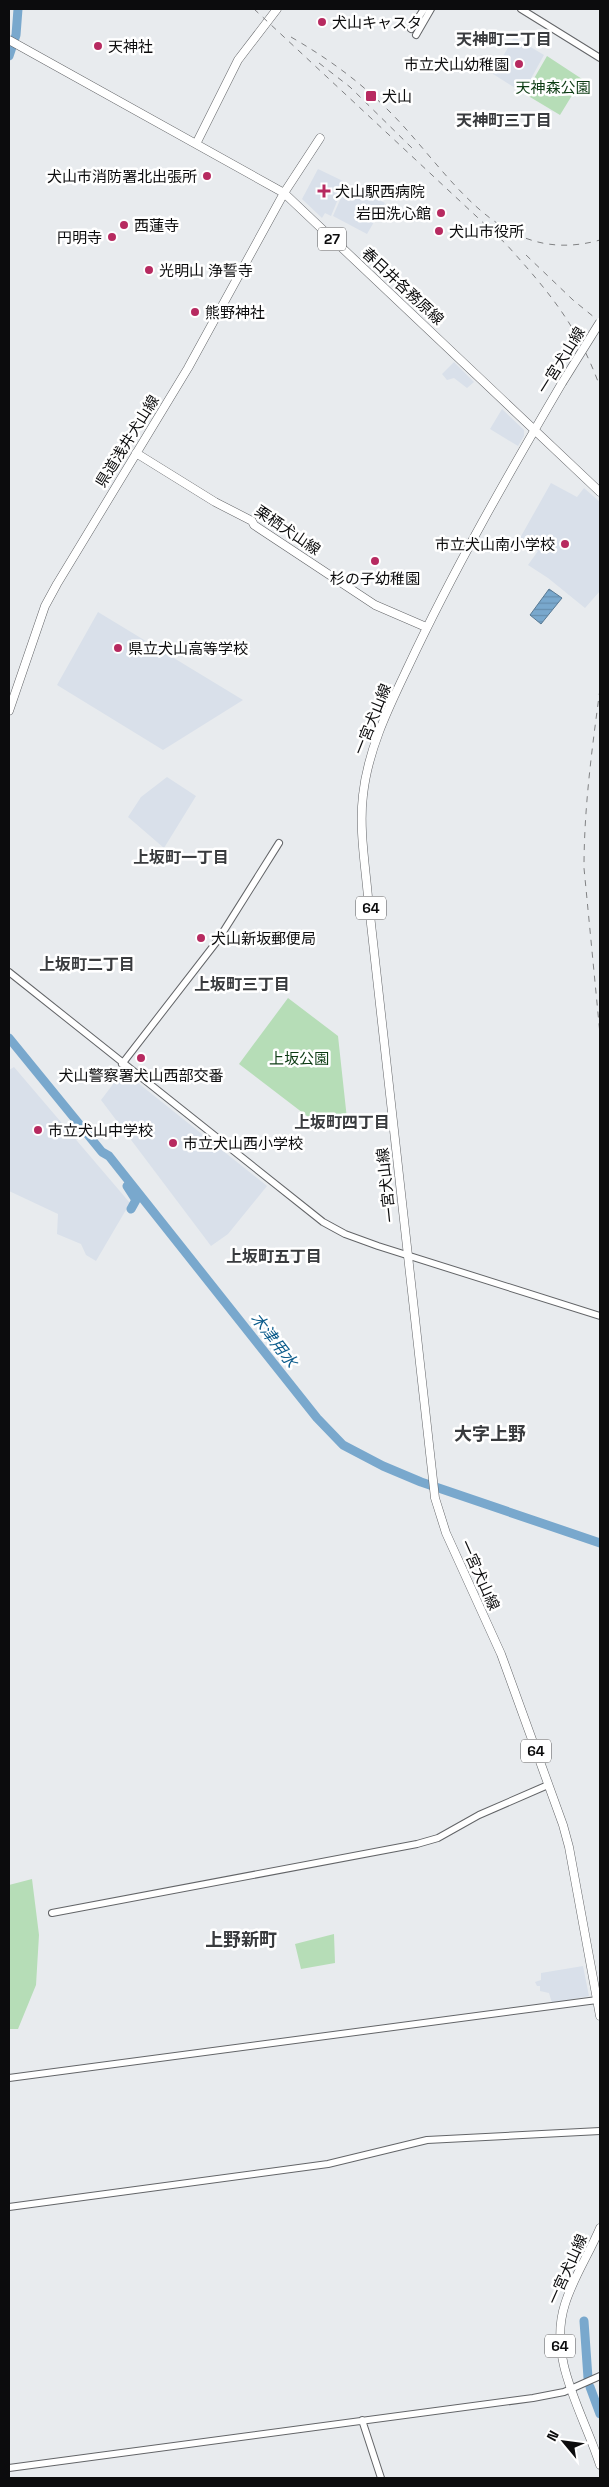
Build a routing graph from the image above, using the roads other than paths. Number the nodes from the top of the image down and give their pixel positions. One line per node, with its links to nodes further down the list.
1 (278, 9): 10 (main road)
2 (424, 9): 5 (street)
3 (431, 9): 6 (street)
4 (521, 9): 8 (street)
5 (411, 29)
6 (416, 35)
7 (9, 40): 10 (main road, 春日井各務原線 / 27)
8 (600, 58)
9 (320, 138): 11 (main road, 県道浅井犬山線)
10 (196, 144): 11 (main road, 春日井各務原線 / 27)
11 (284, 193): 13 (main road, 春日井各務原線 / 27); 14 (main road, 県道浅井犬山線)
12 (600, 322): 13 (main road, 一宮犬山線 / 64, bridge)
13 (534, 430): 15 (main road, 春日井各務原線 / 27); 16 (main road, 一宮犬山線 / 64)
14 (136, 453): 16 (main road, 栗栖犬山線); 17 (main road, 県道浅井犬山線)
15 (600, 492)
16 (426, 627): 21 (main road, 一宮犬山線 / 64)
17 (9, 711)
18 (279, 843): 20 (street)
19 (9, 972): 20 (street)
20 (122, 1064): 21 (street)
21 (407, 1256): 22 (street); 23 (main road, 一宮犬山線 / 64)
22 (600, 1316)
23 (548, 1785): 24 (street); 25 (main road, 一宮犬山線 / 64)
24 (52, 1913)
25 (597, 2000): 26 (main road, 一宮犬山線 / 64); 27 (street)
26 (600, 2016)
27 (9, 2078)
28 (600, 2131): 29 (street)
29 (9, 2208)
30 (600, 2228): 32 (main road, 一宮犬山線 / 64)
31 (600, 2376): 32 (street)
32 (572, 2389): 33 (street); 34 (main road, 一宮犬山線 / 64)
33 (362, 2420): 35 (street); 36 (street)
34 (600, 2465)
35 (9, 2468)
36 (381, 2478)

